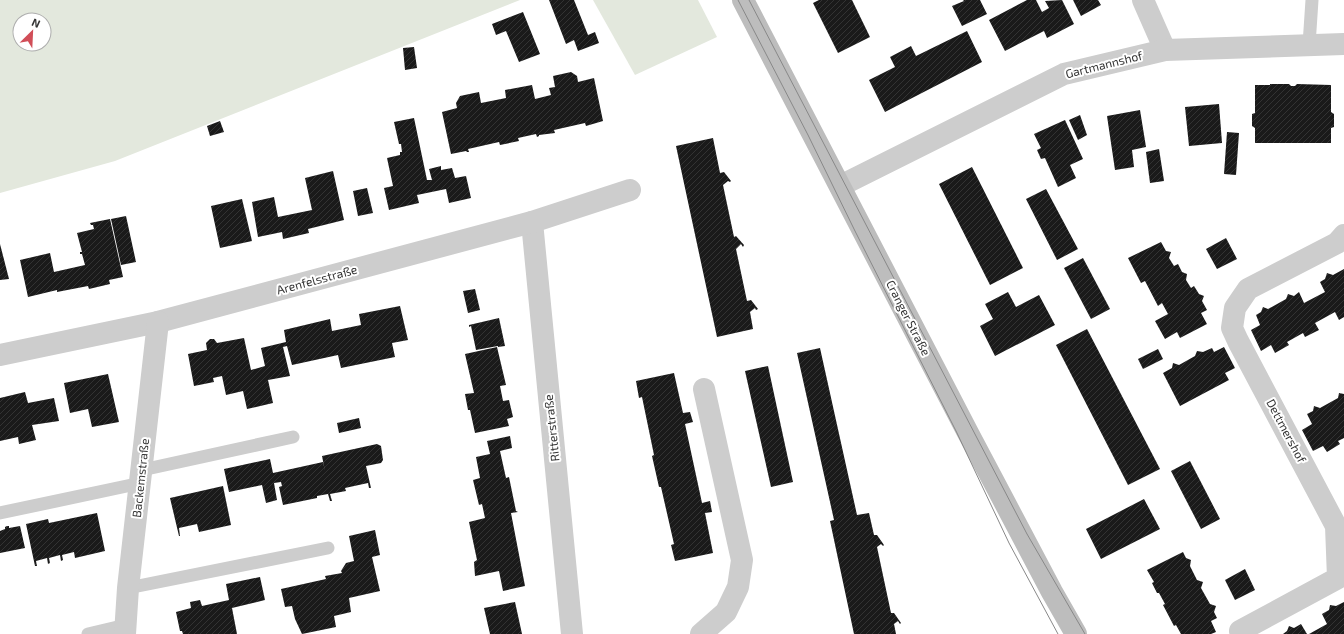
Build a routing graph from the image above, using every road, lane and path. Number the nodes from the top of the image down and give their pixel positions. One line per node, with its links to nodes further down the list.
1 (743, 0): 7 (main road, Cranger Straße)
2 (1143, 0): 6 (street)
3 (1312, 0): 5 (lane)
4 (1344, 44): 5 (street, Gartmannshof)
5 (1309, 45): 6 (street, Gartmannshof)
6 (1165, 50): 7 (street, Gartmannshof)
7 (840, 186): 24 (main road, Cranger Straße)
8 (630, 190): 9 (street, Arenfelsstraße)
9 (532, 222): 11 (street, Arenfelsstraße); 22 (street, Ritterstraße)
10 (1344, 235): 20 (street, Dettmershof)
11 (158, 322): 12 (street, Arenfelsstraße); 15 (street, Backemstraße)
12 (0, 355)
13 (704, 389): 23 (street)
14 (293, 437): 15 (lane)
15 (141, 476): 16 (lane); 18 (street, Backemstraße)
16 (0, 513)
17 (328, 548): 18 (lane)
18 (128, 588): 19 (street, Backemstraße)
19 (125, 630): 21 (lane)
20 (1240, 631)
21 (88, 634)
22 (572, 634)
23 (701, 634)
24 (1076, 634)

